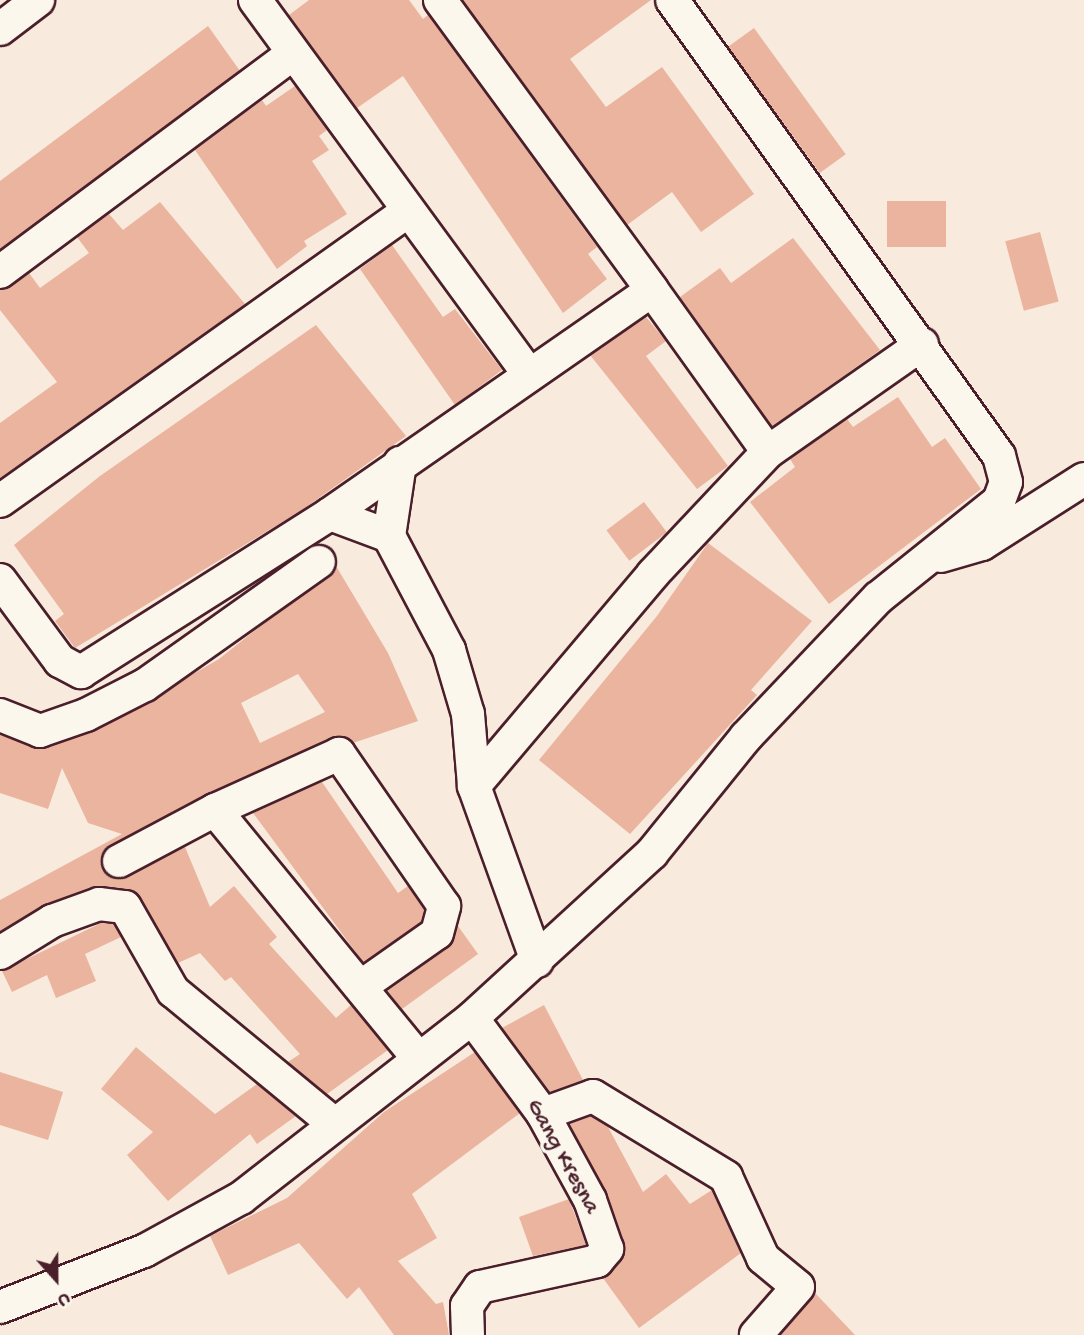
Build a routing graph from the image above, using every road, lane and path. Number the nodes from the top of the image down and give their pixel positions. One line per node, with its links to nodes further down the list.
1 (38, 0): 5 (street)
2 (255, 0): 6 (street)
3 (440, 0): 9 (street)
4 (672, 0): 10 (street)
5 (0, 29)
6 (293, 54): 7 (street); 8 (street)
7 (406, 212): 11 (street); 15 (street)
8 (0, 272)
9 (652, 290): 11 (street); 12 (street)
10 (922, 344): 12 (street); 18 (street)
11 (529, 374): 13 (street)
12 (768, 452): 22 (street)
13 (400, 463): 16 (street); 17 (street)
14 (1084, 479): 18 (street)
15 (0, 501)
16 (330, 514): 17 (street); 20 (street)
17 (389, 536): 22 (street)
18 (929, 556): 26 (street)
19 (319, 562): 21 (street)
20 (0, 580)
21 (0, 715)
22 (474, 786): 26 (street)
23 (215, 810): 24 (street); 27 (street); 27 (street)
24 (119, 861)
25 (0, 953): 31 (street)
26 (537, 961): 28 (street)
27 (363, 985): 29 (street)
28 (472, 1018): 29 (street); 30 (street, Gang Kresna)
29 (419, 1059): 31 (street)
30 (543, 1114): 33 (street, Gang Kresna); 34 (street)
31 (333, 1123): 32 (street)
32 (0, 1307)
33 (468, 1335)
34 (756, 1335)

